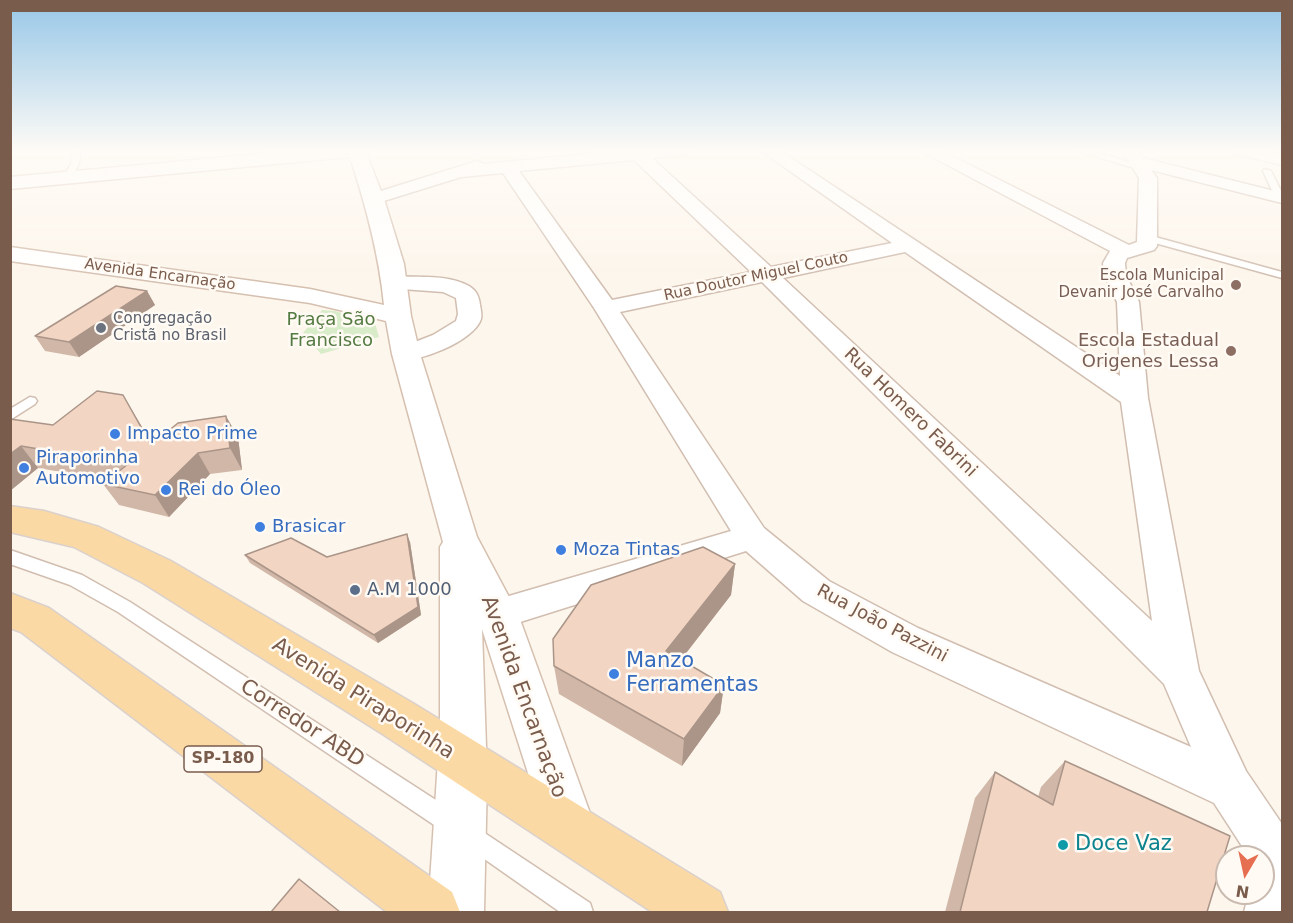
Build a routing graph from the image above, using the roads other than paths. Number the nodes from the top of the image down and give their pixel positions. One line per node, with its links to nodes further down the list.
1 (372, 193): 10 (street)
2 (390, 193): 10 (street)
3 (526, 193): 19 (street, Rua João Pazzini)
4 (680, 193): 16 (street, Rua Homero Fabrini)
5 (830, 193): 12 (street)
6 (1011, 193): 13 (street)
7 (1148, 193): 11 (street)
8 (1266, 193): 9 (street)
9 (1281, 197)
10 (374, 198): 17 (street)
11 (1148, 238): 13 (street); 15 (lane)
12 (907, 246): 16 (street, Rua Doutor Miguel Couto); 22 (street)
13 (1125, 251): 22 (street)
14 (10, 254): 18 (street, Avenida Encarnação)
15 (1282, 275)
16 (768, 276): 19 (street, Rua Doutor Miguel Couto); 31 (street, Rua Homero Fabrini)
17 (396, 283): 18 (street, Avenida Encarnação); 20 (street); 21 (street, Avenida Encarnação)
18 (310, 296): 20 (street, Avenida Encarnação)
19 (606, 308): 27 (street, Rua João Pazzini)
20 (398, 316): 21 (street, Avenida Encarnação)
21 (406, 354): 26 (street, Avenida Encarnação)
22 (1134, 398): 31 (street)
23 (30, 401): 24 (lane)
24 (10, 416)
25 (10, 519): 32 (main road, Avenida Piraporinha)
26 (459, 537): 30 (street, Avenida Encarnação); 32 (street, Avenida Encarnação)
27 (752, 537): 30 (street); 33 (street, Rua João Pazzini)
28 (10, 557): 35 (lane, Corredor ABD)
29 (10, 610): 37 (main road, SP-180)
30 (498, 614): 34 (street, Avenida Encarnação)
31 (1179, 672): 33 (street)
32 (462, 760): 34 (main road, Avenida Piraporinha); 35 (street, Avenida Encarnação)
33 (1230, 787): 36 (street)
34 (569, 826): 40 (main road, Avenida Piraporinha)
35 (462, 830): 38 (street, Avenida Encarnação); 39 (lane, Corredor ABD)
36 (1282, 860): 41 (street)
37 (432, 912)
38 (456, 912)
39 (582, 912)
40 (700, 912)
41 (1269, 912)

